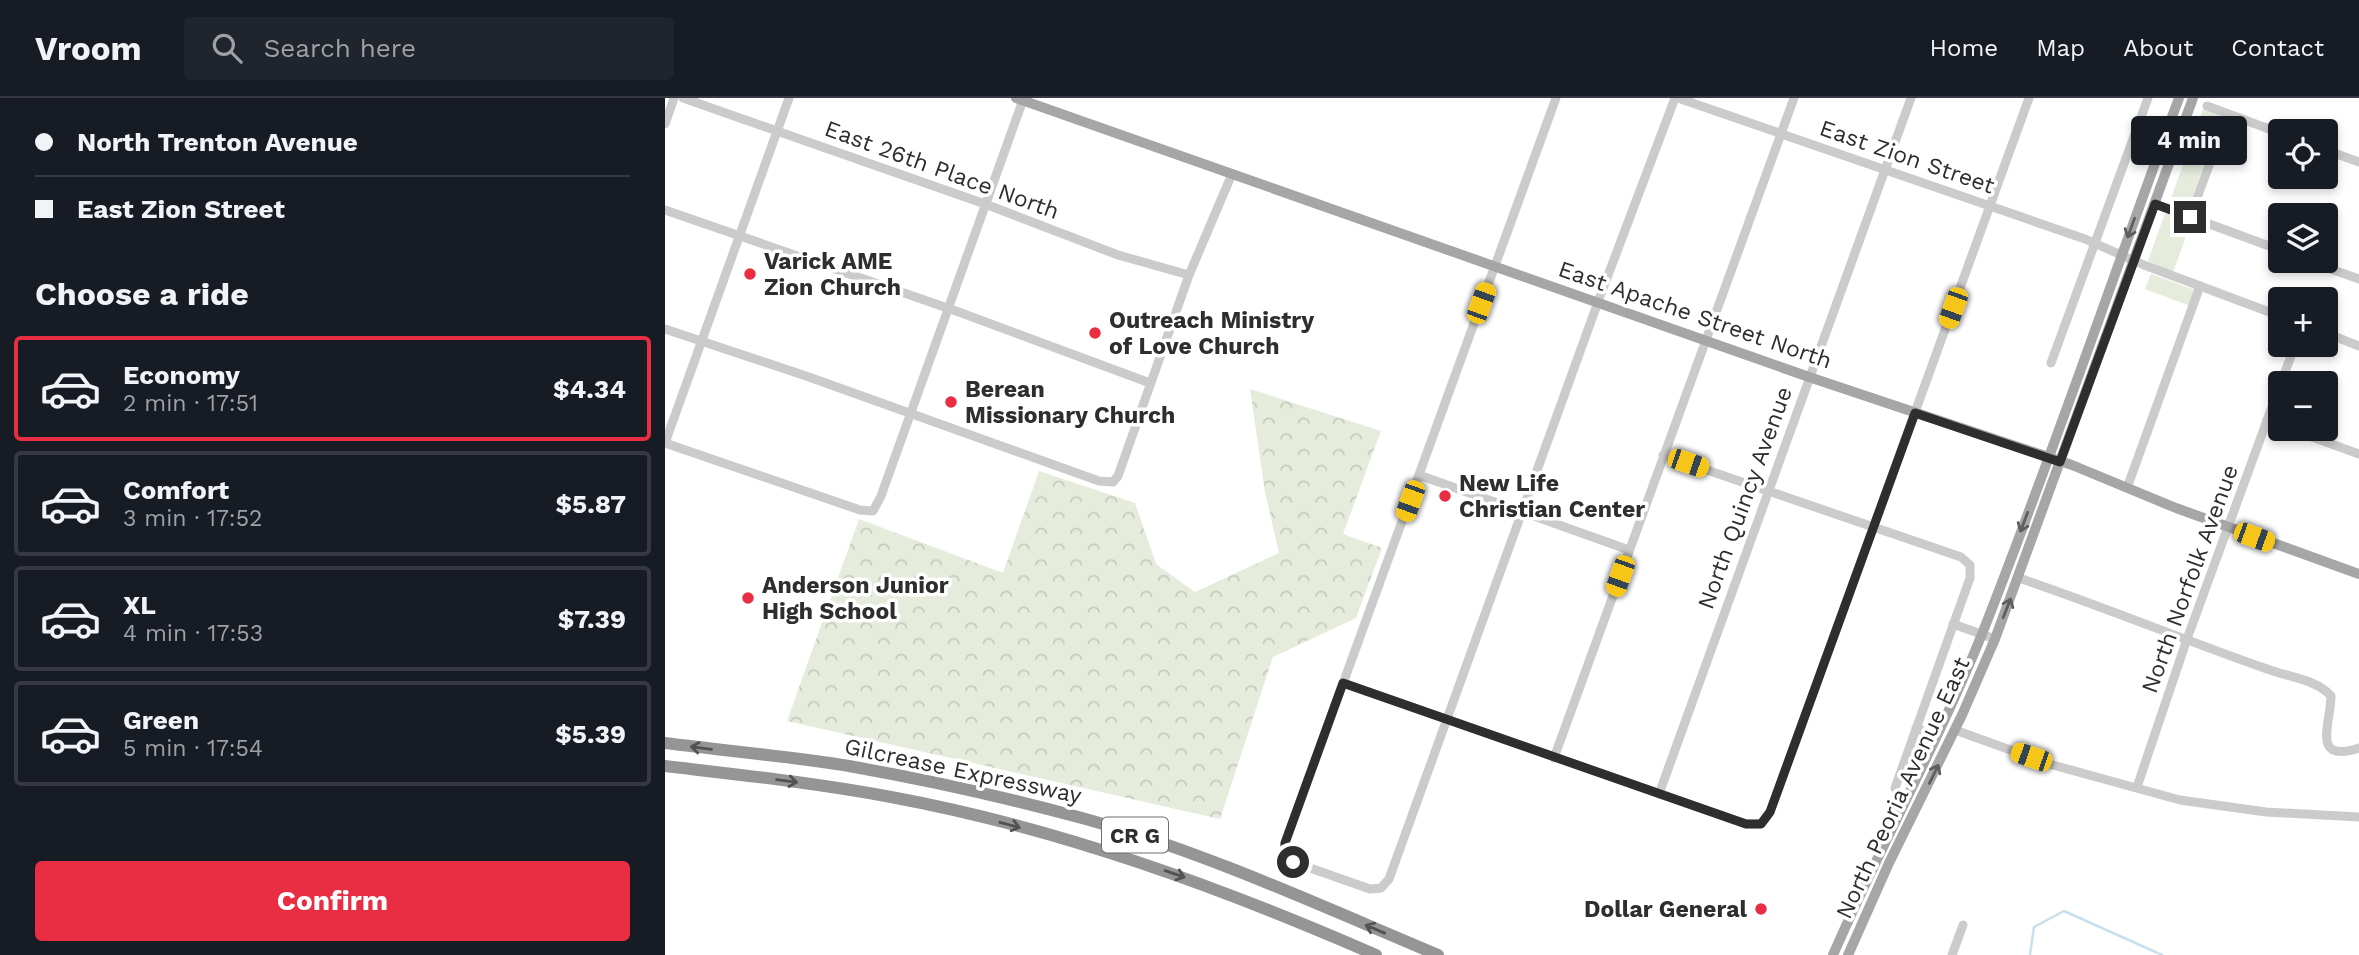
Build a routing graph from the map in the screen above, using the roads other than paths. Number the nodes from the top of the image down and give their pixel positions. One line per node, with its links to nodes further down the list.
1 (674, 98): 15 (street)
2 (683, 98): 17 (street, East 26th Place North)
3 (789, 98): 17 (street)
4 (1556, 98): 33 (street)
5 (1677, 98): 18 (street, East Zion Street); 38 (street)
6 (1794, 98): 18 (street)
7 (1911, 98): 21 (street, North Quincy Avenue)
8 (2029, 98): 25 (street)
9 (2148, 98): 29 (street)
10 (2179, 98): 31 (main road, North Peoria Avenue East, one-way to 31)
11 (2193, 98): 24 (main road, North Peoria Avenue East)
12 (1019, 99): 22 (main road, East Apache Street North); 23 (street)
13 (2207, 106): 14 (street)
14 (2228, 114): 16 (street); 27 (street)
15 (665, 124)
16 (2268, 129)
17 (777, 132): 23 (street, East 26th Place North); 28 (street)
18 (1781, 133): 21 (street, East Zion Street); 43 (street)
19 (2338, 154): 20 (street)
20 (2359, 162)
21 (1885, 170): 25 (street, East Zion Street); 47 (street, North Quincy Avenue)
22 (1231, 174): 33 (main road, East Apache Street North); 35 (street)
23 (985, 204): 35 (street, East 26th Place North); 39 (street)
24 (2155, 204): 27 (street); 32 (main road, North Peoria Avenue East)
25 (1990, 206): 29 (street, East Zion Street); 49 (street)
26 (665, 210): 28 (street)
27 (2190, 217): 30 (street)
28 (739, 235): 39 (street); 44 (street)
29 (2095, 243): 31 (street, East Zion Street); 46 (street)
30 (2268, 246)
31 (2121, 255): 32 (street, East Zion Street); 56 (main road, North Peoria Avenue East)
32 (2134, 261): 37 (street, East Zion Street); 57 (main road, North Peoria Avenue East)
33 (1494, 267): 38 (main road, East Apache Street North); 58 (street)
34 (2338, 272): 36 (street)
35 (1189, 275): 48 (street)
36 (2359, 279)
37 (2200, 286): 40 (street, East Zion Street); 59 (street)
38 (1598, 303): 43 (main road, East Apache Street North); 61 (street)
39 (947, 309): 48 (street); 50 (street)
40 (2268, 312)
41 (665, 329): 44 (street)
42 (2338, 338): 45 (street)
43 (1705, 340): 47 (main road, East Apache Street North); 55 (street)
44 (701, 341): 50 (street); 53 (street)
45 (2359, 346)
46 (2051, 363)
47 (1809, 377): 49 (main road, East Apache Street North); 60 (street, North Quincy Avenue)
48 (1150, 383): 50 (street)
49 (1915, 413): 56 (main road, East Apache Street North); 62 (street)
50 (910, 414): 53 (street)
51 (2267, 420): 63 (street, North Norfolk Avenue)
52 (2323, 441): 54 (street)
53 (665, 443)
54 (2359, 454)
55 (1663, 455): 60 (street); 64 (street)
56 (2047, 458): 57 (main road, East Apache Street North); 68 (main road, North Peoria Avenue East, one-way to 68)
57 (2060, 462): 59 (main road, East Apache Street North); 66 (main road, North Peoria Avenue East)
58 (1419, 475): 61 (street); 71 (street)
59 (2127, 488): 63 (main road, East Apache Street North)
60 (1769, 490): 62 (street); 82 (street, North Quincy Avenue)
61 (1523, 512): 64 (street); 72 (street)
62 (1873, 526): 67 (street, North Peoria Avenue East); 82 (street)
63 (2228, 527): 65 (main road, East Apache Street North); 70 (street, North Norfolk Avenue)
64 (1629, 550): 78 (street)
65 (2359, 574)
66 (2019, 578): 69 (main road, North Peoria Avenue East, one-way to 66); 70 (street)
67 (1953, 624): 68 (street, North Peoria Avenue East); 73 (street, North Peoria Avenue East)
68 (1982, 634): 69 (street, North Peoria Avenue East); 75 (main road, North Peoria Avenue East)
69 (1995, 639): 74 (main road, North Peoria Avenue East)
70 (2187, 639): 77 (street); 80 (street, North Norfolk Avenue)
71 (1343, 683): 72 (street); 72 (street)
72 (1448, 721): 78 (street)
73 (1916, 729): 75 (street, North Peoria Avenue East); 81 (street, North Peoria Avenue East)
74 (1955, 730): 80 (street); 88 (main road, North Peoria Avenue East, one-way to 74)
75 (1937, 736): 87 (main road, North Peoria Avenue East)
76 (665, 743): 86 (highway, Gilcrease Expressway / CR G, one-way to 76)
77 (2359, 748)
78 (1554, 758): 82 (street)
79 (665, 766): 85 (highway, Gilcrease Expressway / CR G, one-way to 85)
80 (2137, 787): 83 (street)
81 (1895, 788)
82 (1658, 794)
83 (2359, 817)
84 (1963, 925): 89 (street)
85 (1371, 954)
86 (1438, 955)
87 (1833, 955)
88 (1848, 955)
89 (1952, 955)

